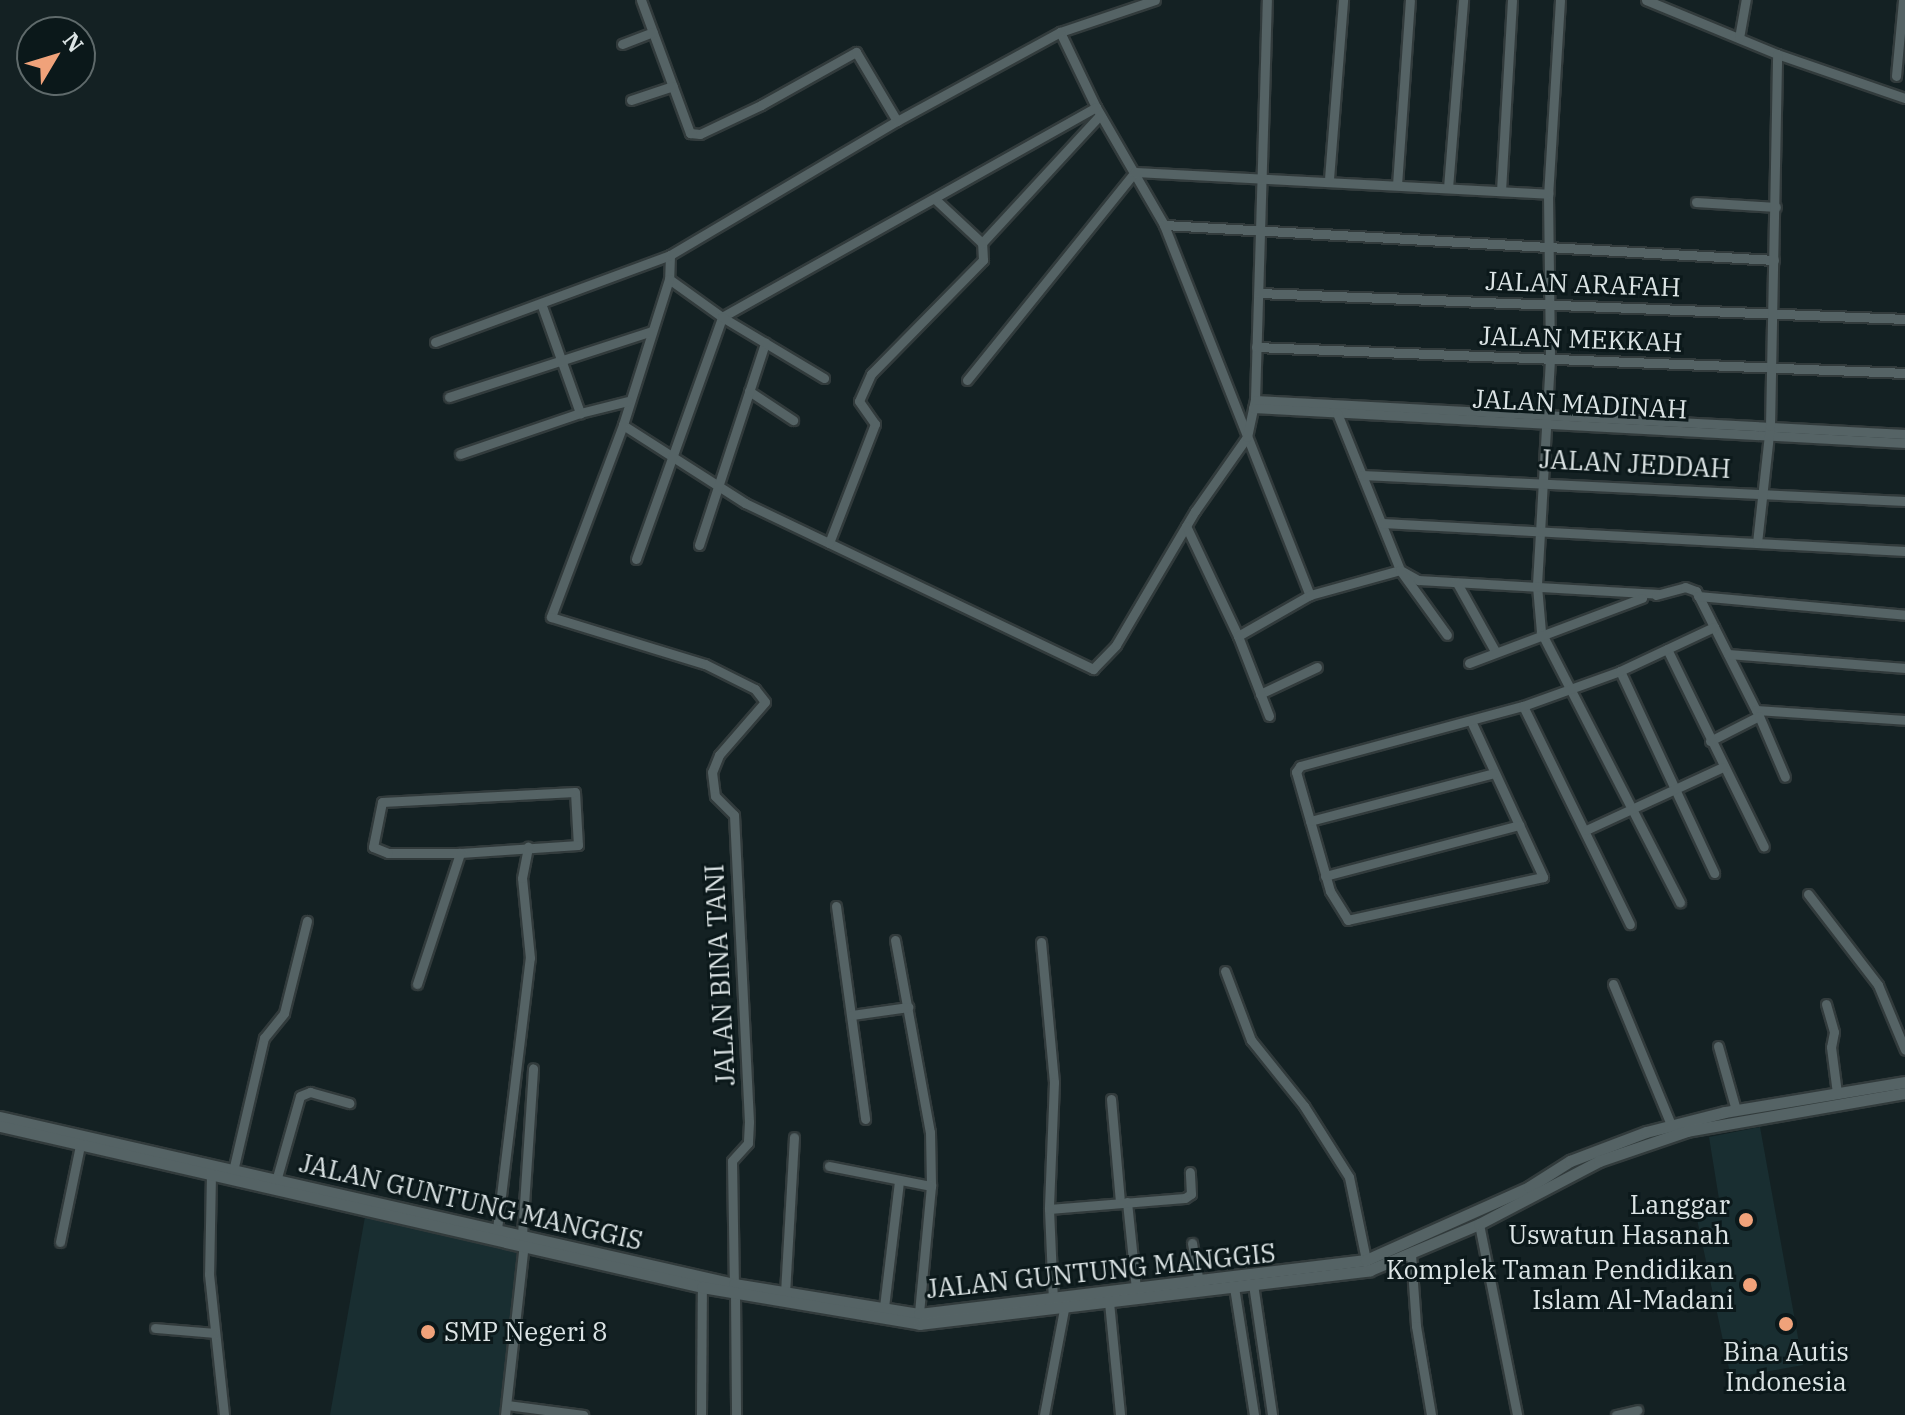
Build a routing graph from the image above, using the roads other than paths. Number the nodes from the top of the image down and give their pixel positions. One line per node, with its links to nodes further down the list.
1 (641, 0): 12 (street)
2 (1155, 0): 13 (street)
3 (1267, 0): 24 (street)
4 (1343, 0): 25 (street)
5 (1410, 0): 26 (street)
6 (1463, 0): 27 (street)
7 (1512, 0): 28 (street)
8 (1560, 0): 29 (street)
9 (1646, 0): 14 (street)
10 (1746, 0): 14 (street)
11 (1903, 0): 17 (street)
12 (653, 32): 15 (street); 18 (street)
13 (1060, 32): 21 (street); 22 (street)
14 (1739, 38): 16 (street)
15 (622, 44)
16 (1777, 54): 19 (street); 32 (street)
17 (1896, 76)
18 (673, 86): 20 (street); 22 (street)
19 (1905, 98)
20 (631, 100)
21 (1098, 111): 23 (street); 30 (street); 35 (street)
22 (897, 121): 37 (street)
23 (1135, 172): 24 (street); 33 (street); 55 (street)
24 (1260, 177): 25 (street); 34 (street)
25 (1329, 179): 26 (street)
26 (1397, 185): 27 (street)
27 (1448, 188): 28 (street)
28 (1501, 191): 29 (street)
29 (1548, 194): 36 (street)
30 (935, 199): 35 (street); 44 (street)
31 (1696, 202): 32 (street)
32 (1776, 207): 38 (street)
33 (1164, 225): 34 (street); 67 (street)
34 (1259, 230): 36 (street); 40 (street)
35 (982, 243): 79 (street)
36 (1550, 249): 38 (street); 41 (street)
37 (670, 255): 39 (street); 42 (street)
38 (1774, 260): 43 (street)
39 (669, 279): 44 (street); 46 (street)
40 (1259, 293): 41 (street, JALAN ARAFAH); 49 (street)
41 (1549, 305): 43 (street, JALAN ARAFAH); 51 (street)
42 (542, 306): 47 (street); 50 (street)
43 (1770, 313): 45 (street, JALAN ARAFAH); 52 (street)
44 (722, 317): 48 (street); 70 (street)
45 (1905, 319)
46 (652, 331): 50 (street); 58 (street)
47 (435, 342)
48 (765, 343): 54 (street); 56 (street)
49 (1256, 347): 51 (street, JALAN MEKKAH); 59 (street)
50 (562, 358): 57 (street); 61 (street)
51 (1550, 359): 52 (street, JALAN MEKKAH); 62 (street)
52 (1772, 368): 53 (street, JALAN MEKKAH); 65 (street)
53 (1905, 373)
54 (824, 378)
55 (967, 380)
56 (749, 391): 63 (street); 73 (street)
57 (449, 397)
58 (628, 401): 61 (street); 64 (street)
59 (1254, 404): 60 (street, JALAN MADINAH); 67 (street)
60 (1336, 410): 62 (street, JALAN MADINAH); 71 (street)
61 (580, 413): 69 (street)
62 (1546, 419): 65 (street, JALAN MADINAH); 72 (street)
63 (793, 420)
64 (623, 425): 70 (street); 170 (street, JALAN BINA TANI)
65 (1769, 430): 66 (street, JALAN MADINAH); 68 (street, JALAN MADINAH); 74 (street)
66 (1905, 434)
67 (1247, 437): 77 (street); 88 (street)
68 (1905, 443)
69 (460, 454)
70 (671, 456): 73 (street); 83 (street)
71 (1362, 475): 72 (street, JALAN JEDDAH); 76 (street)
72 (1542, 481): 74 (street, JALAN JEDDAH); 78 (street)
73 (718, 486): 79 (street); 81 (street)
74 (1763, 493): 75 (street, JALAN JEDDAH); 80 (street)
75 (1905, 501)
76 (1382, 523): 78 (street); 84 (street)
77 (1186, 526): 79 (street); 94 (street)
78 (1540, 533): 80 (street); 86 (street)
79 (829, 543)
80 (1757, 543): 82 (street)
81 (699, 545)
82 (1905, 551)
83 (636, 559)
84 (1400, 570): 85 (street); 88 (street); 93 (street)
85 (1457, 583): 86 (street); 96 (street)
86 (1537, 586): 87 (street); 92 (street)
87 (1659, 594): 89 (street); 92 (street)
88 (1310, 595): 94 (street)
89 (1698, 596): 90 (street); 91 (street)
90 (1905, 615)
91 (1714, 627): 95 (street); 97 (street)
92 (1541, 632): 96 (street); 102 (street)
93 (1447, 635)
94 (1238, 636): 103 (street)
95 (1667, 649): 101 (street); 109 (street)
96 (1495, 651): 98 (street)
97 (1728, 654): 100 (street); 105 (street)
98 (1469, 663)
99 (1317, 667): 103 (street)
100 (1905, 668)
101 (1620, 671): 102 (street); 113 (street)
102 (1570, 689): 104 (street); 114 (street)
103 (1260, 694): 106 (street)
104 (1523, 706): 108 (street); 117 (street)
105 (1757, 713): 107 (street); 109 (street); 112 (street)
106 (1269, 716)
107 (1905, 720)
108 (1471, 721): 111 (street); 115 (street)
109 (1710, 741): 110 (street)
110 (1723, 767): 113 (street); 119 (street)
111 (1494, 773): 115 (street); 116 (street)
112 (1785, 777)
113 (1676, 789): 114 (street); 121 (street)
114 (1633, 810): 117 (street); 124 (street)
115 (1310, 821): 122 (street)
116 (1519, 825): 122 (street); 122 (street)
117 (1586, 830): 127 (street)
118 (528, 847): 120 (street); 120 (street); 160 (street)
119 (1764, 847)
120 (460, 853): 131 (street)
121 (1714, 873)
122 (1325, 876)
123 (1808, 894): 137 (street)
124 (1680, 902)
125 (836, 906): 135 (street)
126 (307, 921): 152 (street)
127 (1630, 924)
128 (895, 940): 134 (street)
129 (1041, 942): 158 (street)
130 (1225, 971): 165 (street)
131 (417, 984)
132 (1613, 984): 147 (street)
133 (1826, 1004): 140 (street)
134 (908, 1007): 135 (street); 156 (street)
135 (852, 1015): 146 (street)
136 (1718, 1046): 144 (street)
137 (1905, 1050)
138 (533, 1068): 161 (street)
139 (1905, 1082): 140 (street, JALAN GUNTUNG MANGGIS)
140 (1837, 1093): 144 (street, JALAN GUNTUNG MANGGIS)
141 (1905, 1093): 159 (street, JALAN GUNTUNG MANGGIS)
142 (1111, 1099): 157 (street)
143 (349, 1103): 154 (street)
144 (1736, 1110): 147 (street, JALAN GUNTUNG MANGGIS)
145 (0, 1117): 152 (street, JALAN GUNTUNG MANGGIS)
146 (865, 1119)
147 (1671, 1125): 165 (street, JALAN GUNTUNG MANGGIS)
148 (0, 1126): 150 (street, JALAN GUNTUNG MANGGIS)
149 (794, 1137): 172 (street)
150 (80, 1145): 152 (street, JALAN GUNTUNG MANGGIS); 162 (street)
151 (829, 1166): 155 (street)
152 (222, 1172): 154 (street, JALAN GUNTUNG MANGGIS); 161 (street, JALAN GUNTUNG MANGGIS); 179 (street)
153 (1190, 1172): 157 (street)
154 (276, 1181): 160 (street, JALAN GUNTUNG MANGGIS)
155 (899, 1181): 156 (street); 175 (street)
156 (931, 1186): 177 (street)
157 (1124, 1202): 158 (street); 171 (street)
158 (1049, 1209): 173 (street)
159 (1479, 1224): 164 (street, JALAN GUNTUNG MANGGIS); 191 (street)
160 (497, 1229): 161 (street, JALAN GUNTUNG MANGGIS)
161 (523, 1239): 168 (street, JALAN GUNTUNG MANGGIS); 170 (street, JALAN GUNTUNG MANGGIS); 180 (street)
162 (60, 1242)
163 (1192, 1243): 166 (street)
164 (1411, 1254): 167 (street, JALAN GUNTUNG MANGGIS); 190 (street)
165 (1366, 1260): 166 (street, JALAN GUNTUNG MANGGIS)
166 (1199, 1282): 171 (street, JALAN GUNTUNG MANGGIS)
167 (1253, 1284): 169 (street, JALAN GUNTUNG MANGGIS); 189 (street)
168 (702, 1287): 170 (street, JALAN GUNTUNG MANGGIS); 184 (street)
169 (1234, 1287): 174 (street, JALAN GUNTUNG MANGGIS); 188 (street)
170 (734, 1288): 172 (street, JALAN GUNTUNG MANGGIS); 176 (street, JALAN GUNTUNG MANGGIS); 185 (street)
171 (1136, 1289): 173 (street, JALAN GUNTUNG MANGGIS)
172 (785, 1293): 175 (street, JALAN GUNTUNG MANGGIS)
173 (1053, 1301): 177 (street, JALAN GUNTUNG MANGGIS)
174 (1109, 1302): 176 (street, JALAN GUNTUNG MANGGIS); 187 (street)
175 (884, 1307): 177 (street, JALAN GUNTUNG MANGGIS)
176 (1064, 1309): 186 (street)
177 (919, 1314)
178 (155, 1328): 179 (street)
179 (214, 1333): 182 (street)
180 (506, 1410): 183 (street)
181 (1637, 1410): 192 (street)
182 (224, 1415)
183 (583, 1415)
184 (701, 1415)
185 (736, 1415)
186 (1044, 1415)
187 (1120, 1415)
188 (1254, 1415)
189 (1272, 1415)
190 (1431, 1415)
191 (1517, 1415)
192 (1616, 1415)

